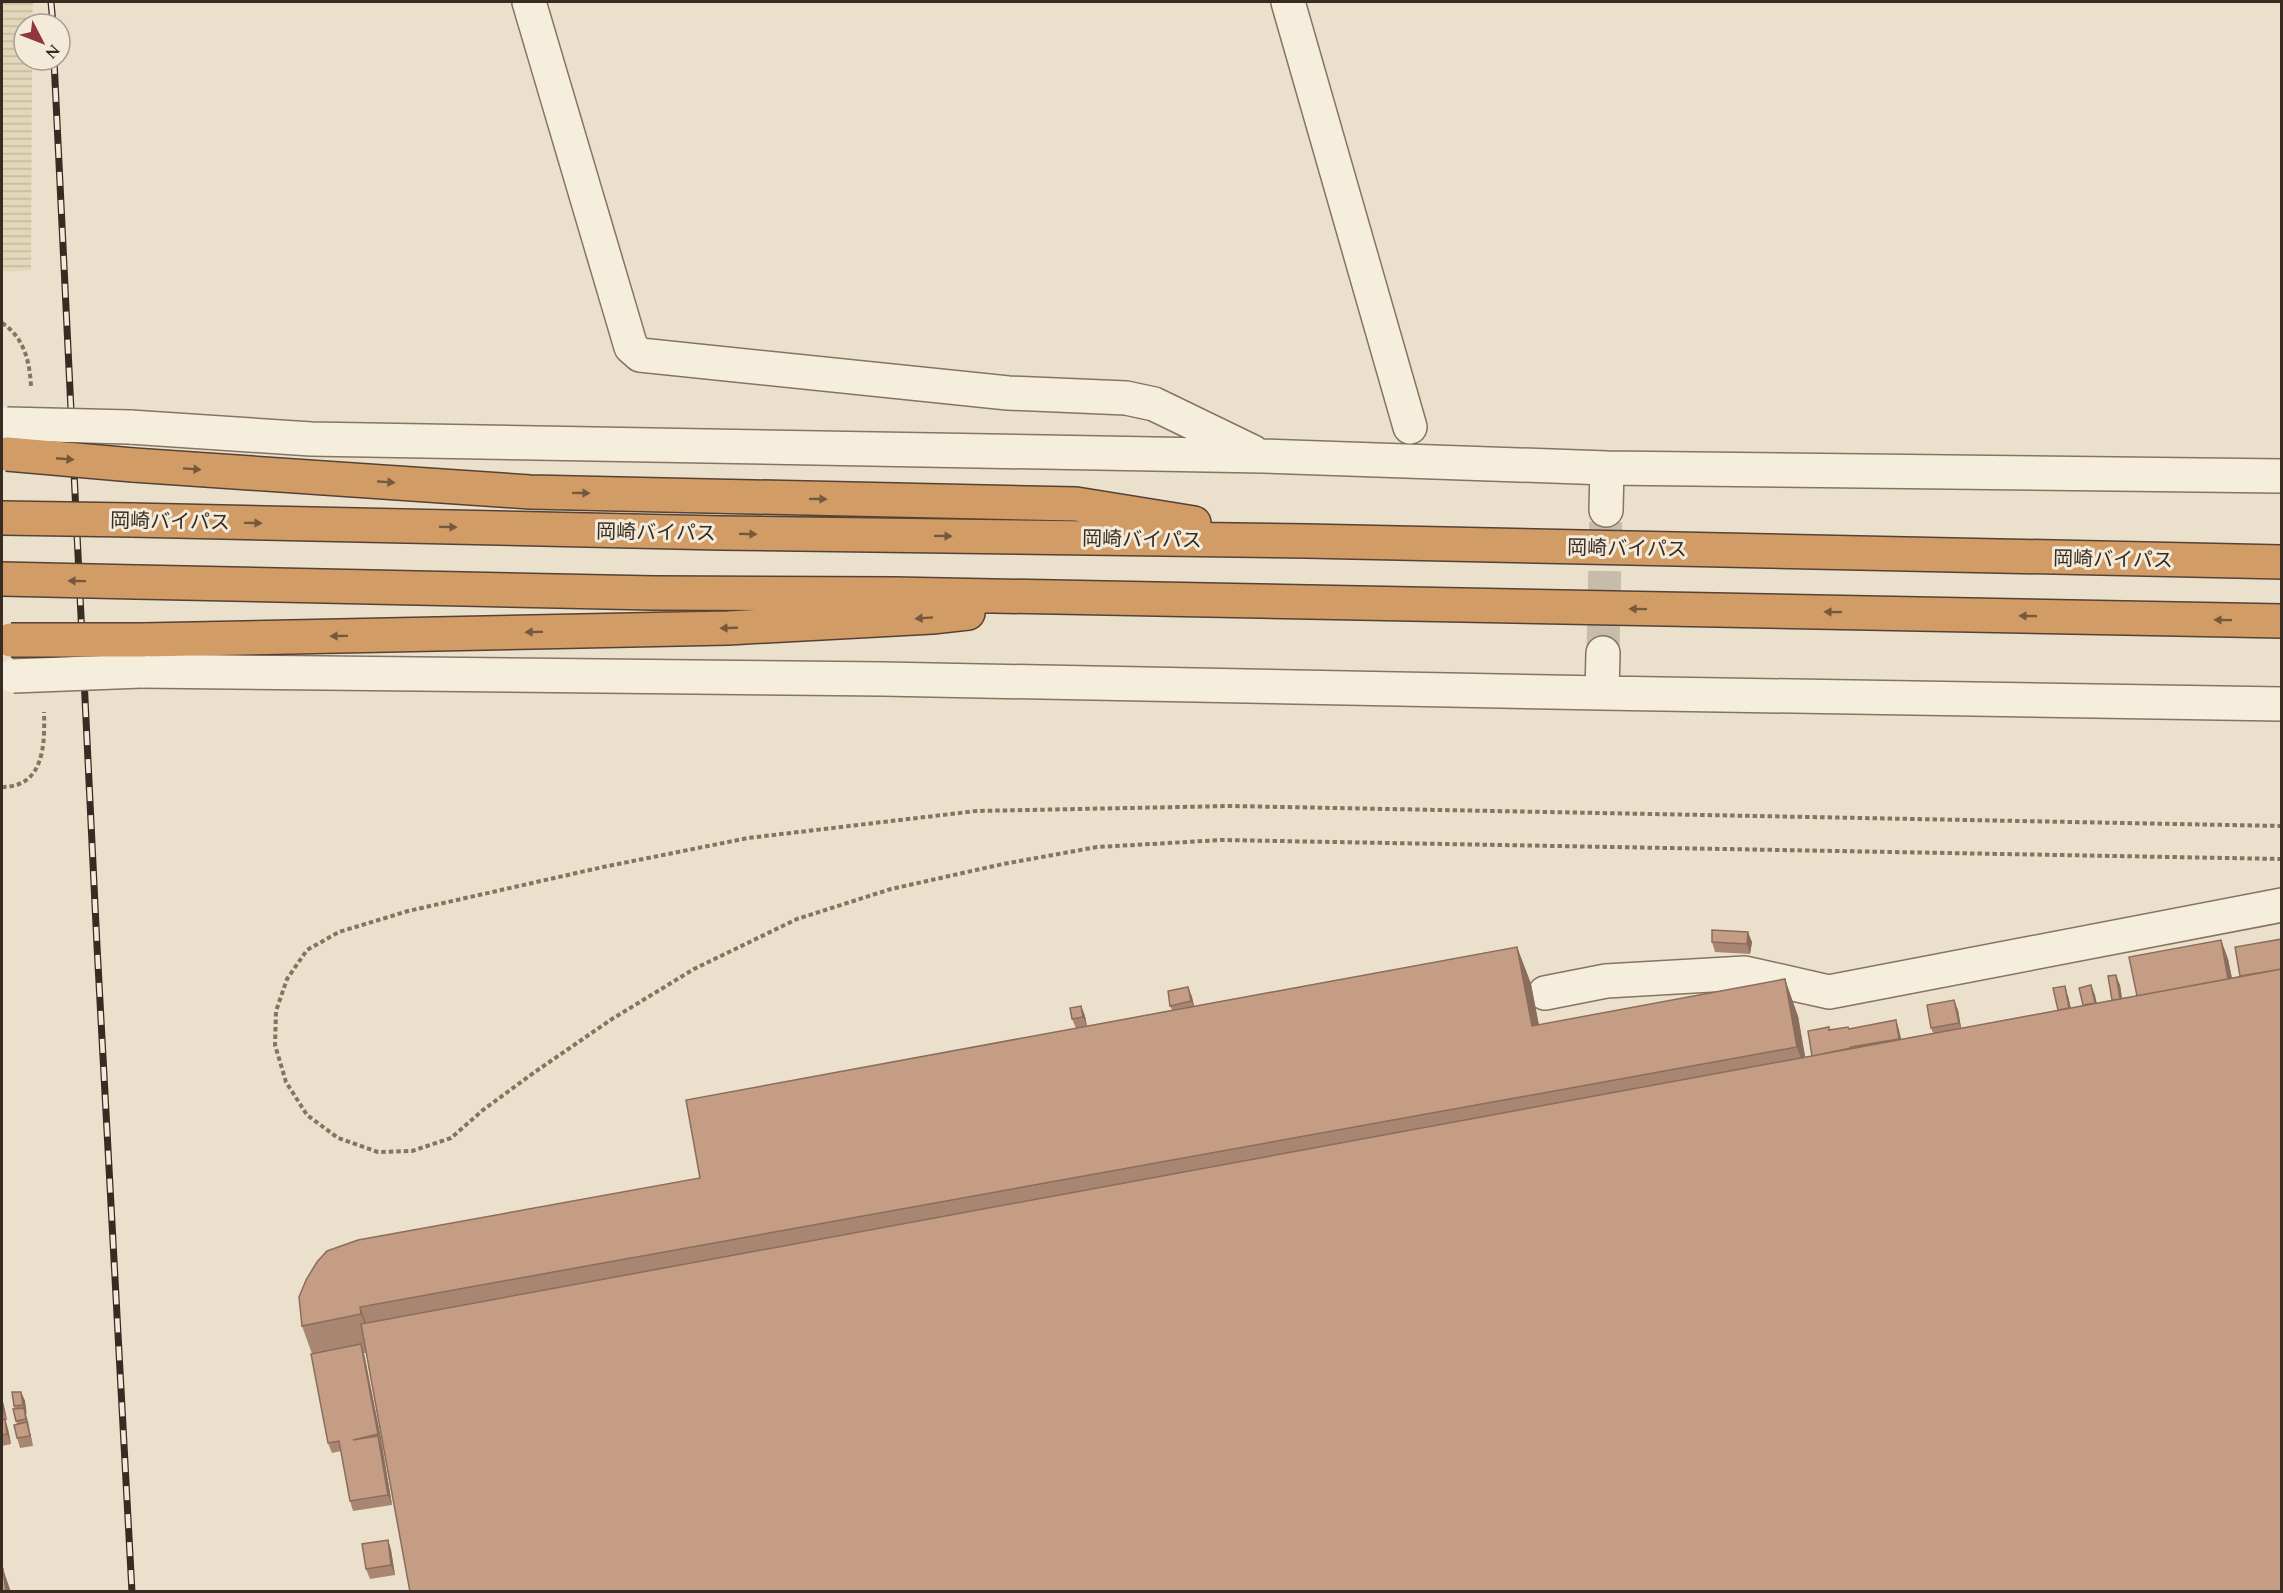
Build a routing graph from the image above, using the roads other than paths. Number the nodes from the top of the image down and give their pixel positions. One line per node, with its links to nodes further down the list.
1 (529, 2): 5 (street)
2 (1288, 2): 3 (street)
3 (1410, 428)
4 (4, 439): 5 (street, bridge); 10 (highway, one-way to 10, bridge)
5 (1263, 456): 6 (street)
6 (1607, 468): 7 (street); 8 (street)
7 (2282, 476)
8 (1606, 510)
9 (2, 518): 10 (highway, 岡崎バイパス, one-way to 10, bridge)
10 (1306, 541): 11 (highway, 岡崎バイパス)
11 (2282, 562)
12 (2, 579): 13 (highway, one-way to 12, bridge)
13 (1086, 598): 14 (highway, one-way to 13); 17 (highway, one-way to 17)
14 (2282, 621)
15 (6, 640): 17 (highway, bridge)
16 (1603, 653): 19 (street)
17 (142, 656): 18 (street, bridge); 19 (street)
18 (7, 676)
19 (1602, 693): 20 (street)
20 (2282, 704)
21 (2282, 905): 22 (street)
22 (1545, 993)

